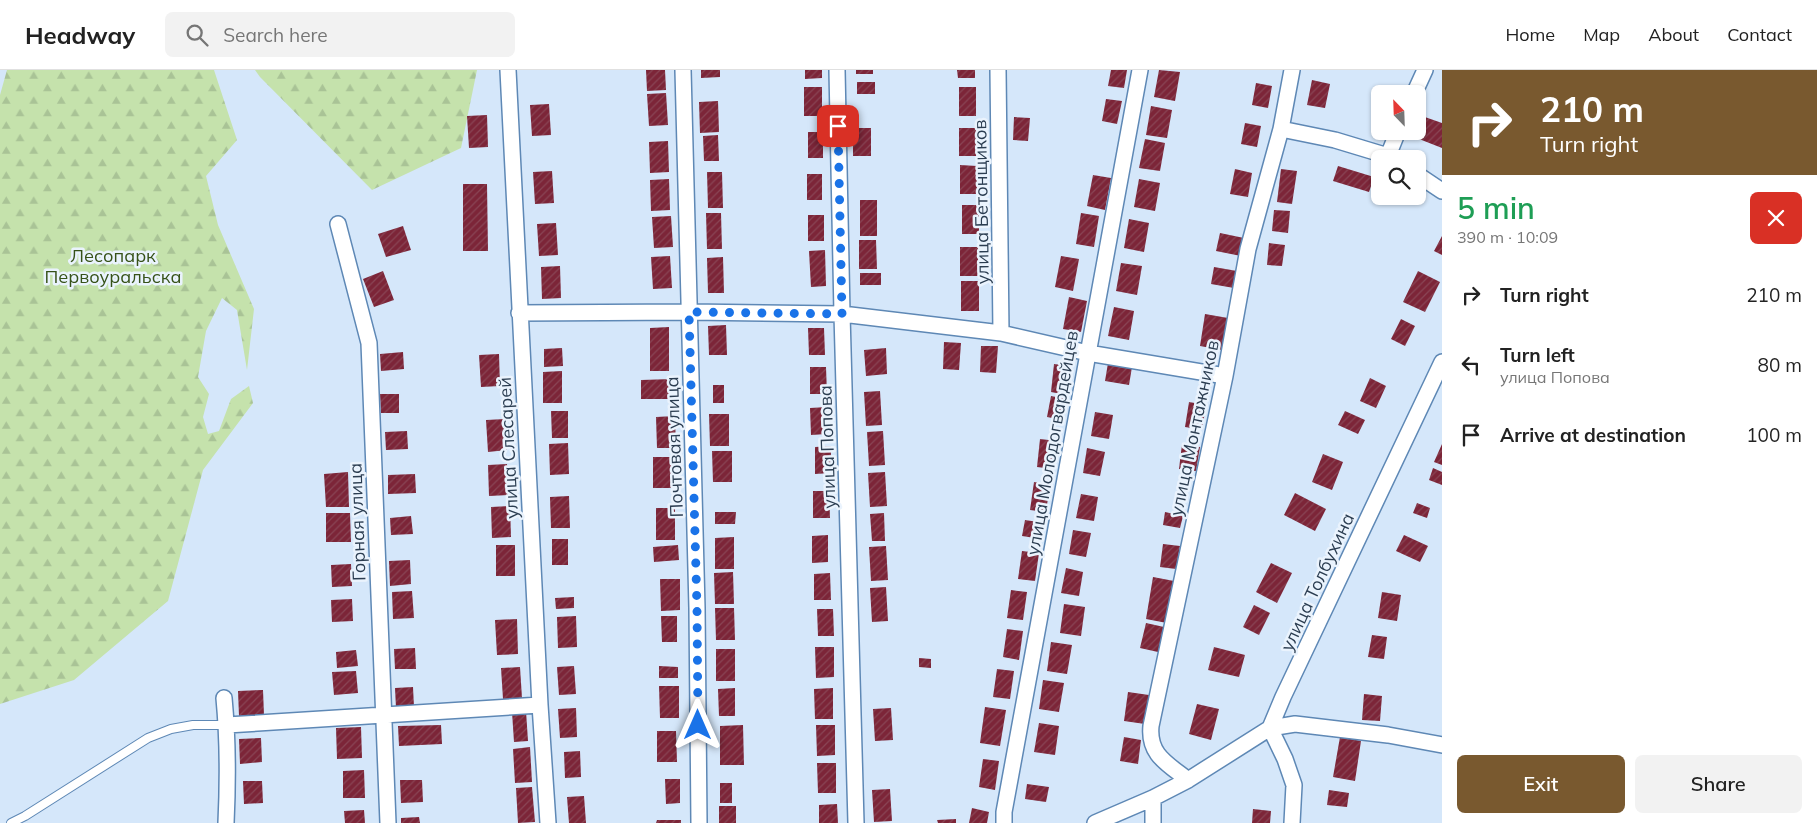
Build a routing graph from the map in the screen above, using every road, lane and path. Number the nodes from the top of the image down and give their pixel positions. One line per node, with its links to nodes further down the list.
1 (508, 70): 15 (street, улица Слесарей)
2 (683, 70): 14 (street, Почтовая улица)
3 (837, 70): 16 (street, улица Попова)
4 (998, 70): 17 (street, улица Бетонщиков)
5 (1140, 70): 18 (street, улица Молодогвардейцев)
6 (1292, 70): 9 (street, улица Монтажников)
7 (1424, 70): 8 (street)
8 (1418, 85)
9 (1281, 129): 10 (street); 20 (street, улица Монтажников)
10 (1371, 151)
11 (1426, 180): 12 (street)
12 (1442, 190)
13 (338, 224): 23 (street, Горная улица)
14 (689, 312): 15 (street); 16 (street); 33 (street, Почтовая улица)
15 (519, 313): 22 (street, улица Слесарей)
16 (842, 314): 17 (street); 34 (street, улица Попова)
17 (1001, 333): 18 (street)
18 (1088, 353): 20 (street); 35 (street, улица Молодогвардейцев)
19 (1442, 362): 25 (street, улица Толбухина)
20 (1225, 376): 27 (street, улица Монтажников)
21 (224, 698): 24 (street)
22 (540, 705): 23 (street); 32 (street, улица Слесарей)
23 (383, 716): 24 (street); 31 (street, Горная улица)
24 (227, 725): 29 (lane); 30 (street)
25 (1270, 728): 26 (street); 27 (street); 38 (street)
26 (1442, 745)
27 (1188, 780): 28 (street)
28 (1153, 798): 36 (street); 37 (street)
29 (11, 823)
30 (226, 823)
31 (388, 823)
32 (548, 823)
33 (699, 823)
34 (856, 823)
35 (1004, 823)
36 (1095, 823)
37 (1153, 823)
38 (1292, 823)

